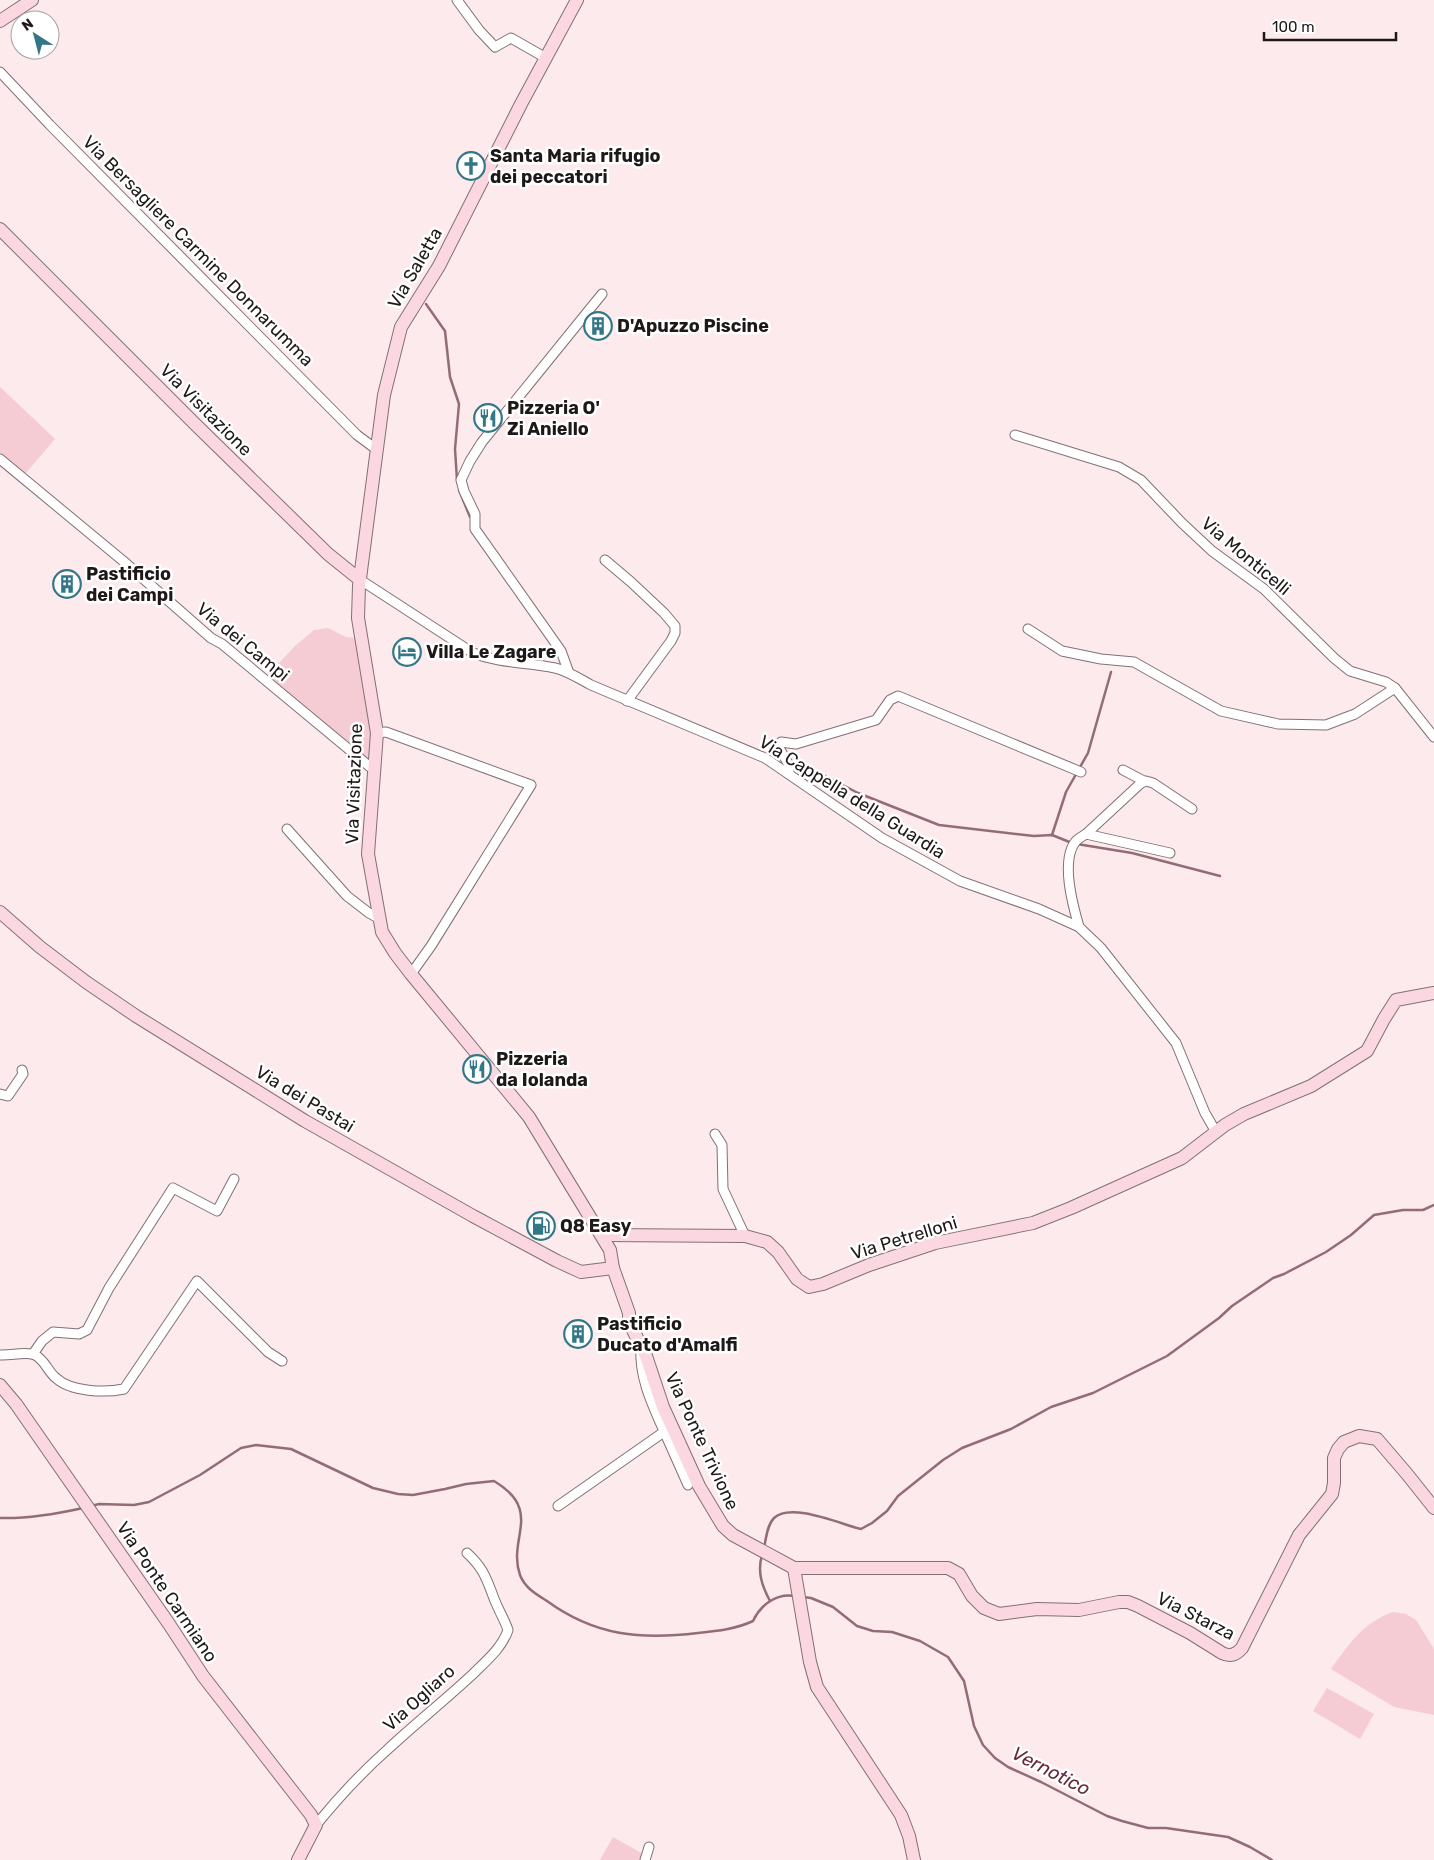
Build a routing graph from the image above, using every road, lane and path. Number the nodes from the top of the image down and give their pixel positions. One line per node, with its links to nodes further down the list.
1 (32, 0): 4 (street)
2 (457, 0): 5 (street)
3 (577, 0): 5 (street, Via Saletta)
4 (0, 21)
5 (546, 58): 10 (street, Via Saletta)
6 (0, 72): 10 (street, Via Bersagliere Carmine Donnarumma)
7 (0, 229): 13 (street, Via Visitazione)
8 (602, 294): 15 (street)
9 (1015, 435): 16 (street, Via Monticelli)
10 (376, 449): 13 (street, Via Saletta)
11 (0, 459): 22 (street, Via dei Campi)
12 (605, 560): 17 (street)
13 (359, 579): 15 (street, Via Cappella della Guardia); 18 (street, Via Visitazione)
14 (1028, 629): 16 (street)
15 (569, 673): 17 (street, Via Cappella della Guardia)
16 (1395, 688): 19 (street, Via Monticelli)
17 (631, 696): 20 (street, Via Cappella della Guardia)
18 (377, 732): 22 (street, Via Visitazione); 32 (street)
19 (1434, 737)
20 (788, 766): 23 (street); 31 (street, Via Cappella della Guardia)
21 (1123, 770): 24 (street)
22 (375, 771): 30 (street, Via Visitazione)
23 (1081, 772)
24 (1140, 783): 25 (street); 27 (street)
25 (1192, 809)
26 (287, 828): 30 (street)
27 (1086, 834): 28 (street); 31 (street)
28 (1170, 853)
29 (1, 913): 41 (street, Via dei Pastai)
30 (380, 919): 32 (street, Via Visitazione)
31 (1079, 927): 36 (street, Via Cappella della Guardia)
32 (411, 974): 39 (street, Via Visitazione)
33 (1434, 993): 36 (street, Via Petrelloni)
34 (22, 1070): 35 (street)
35 (0, 1094)
36 (1216, 1132): 40 (street, Via Petrelloni)
37 (715, 1134): 40 (street)
38 (234, 1179): 43 (street)
39 (602, 1235): 40 (street, Via Petrelloni); 41 (street, Via Visitazione)
40 (745, 1236)
41 (613, 1268): 42 (street, Via Ponte Trivione)
42 (642, 1346): 47 (street); 52 (street, Via Ponte Trivione)
43 (33, 1354): 44 (street); 45 (street)
44 (0, 1355)
45 (282, 1361)
46 (0, 1385): 53 (street, Via Ponte Carmiano)
47 (664, 1431): 48 (street); 49 (street)
48 (688, 1485)
49 (558, 1506)
50 (1433, 1506): 52 (street, Via Starza)
51 (467, 1553): 53 (street, Via Ogliaro)
52 (794, 1568): 57 (street)
53 (314, 1820): 55 (street, Via Ogliaro)
54 (649, 1847): 56 (street)
55 (298, 1860)
56 (645, 1860)
57 (914, 1860)

